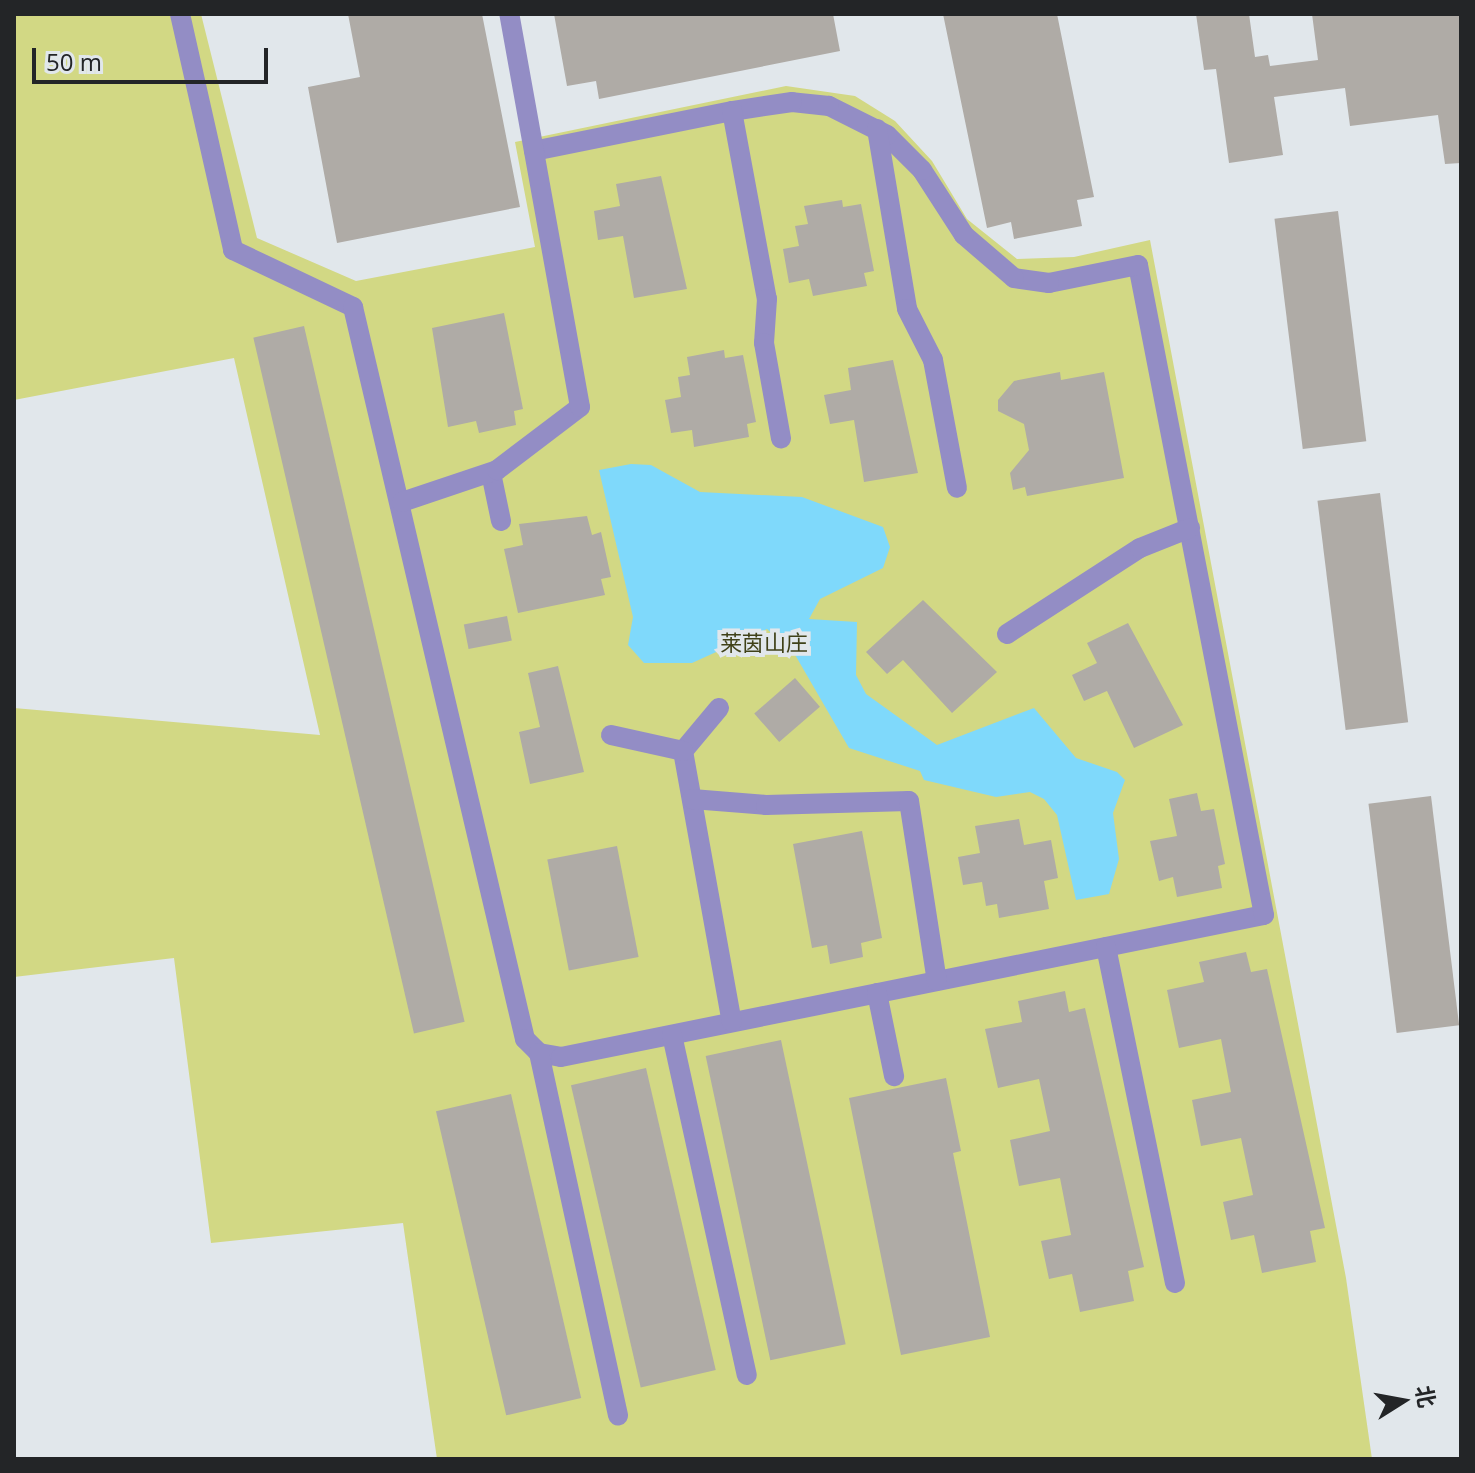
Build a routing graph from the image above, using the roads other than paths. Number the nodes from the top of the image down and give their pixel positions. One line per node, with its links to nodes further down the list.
1 (180, 14): 9 (lane)
2 (509, 14): 5 (lane)
3 (732, 111): 4 (lane); 5 (lane); 6 (lane)
4 (877, 129): 8 (lane); 11 (lane)
5 (534, 151): 7 (lane)
6 (781, 438)
7 (491, 473): 9 (lane); 10 (lane)
8 (957, 488)
9 (402, 502): 22 (lane)
10 (501, 521)
11 (1190, 528): 12 (lane); 17 (lane)
12 (1007, 634)
13 (719, 708): 15 (lane)
14 (611, 735): 15 (lane)
15 (683, 751): 16 (lane)
16 (692, 799): 18 (lane); 20 (lane)
17 (1106, 947): 18 (lane); 24 (lane)
18 (937, 981): 19 (lane)
19 (877, 993): 20 (lane); 23 (lane)
20 (732, 1022): 21 (lane)
21 (672, 1035): 22 (lane); 25 (lane)
22 (539, 1053): 26 (lane)
23 (894, 1076)
24 (1175, 1283)
25 (747, 1375)
26 (618, 1416)

